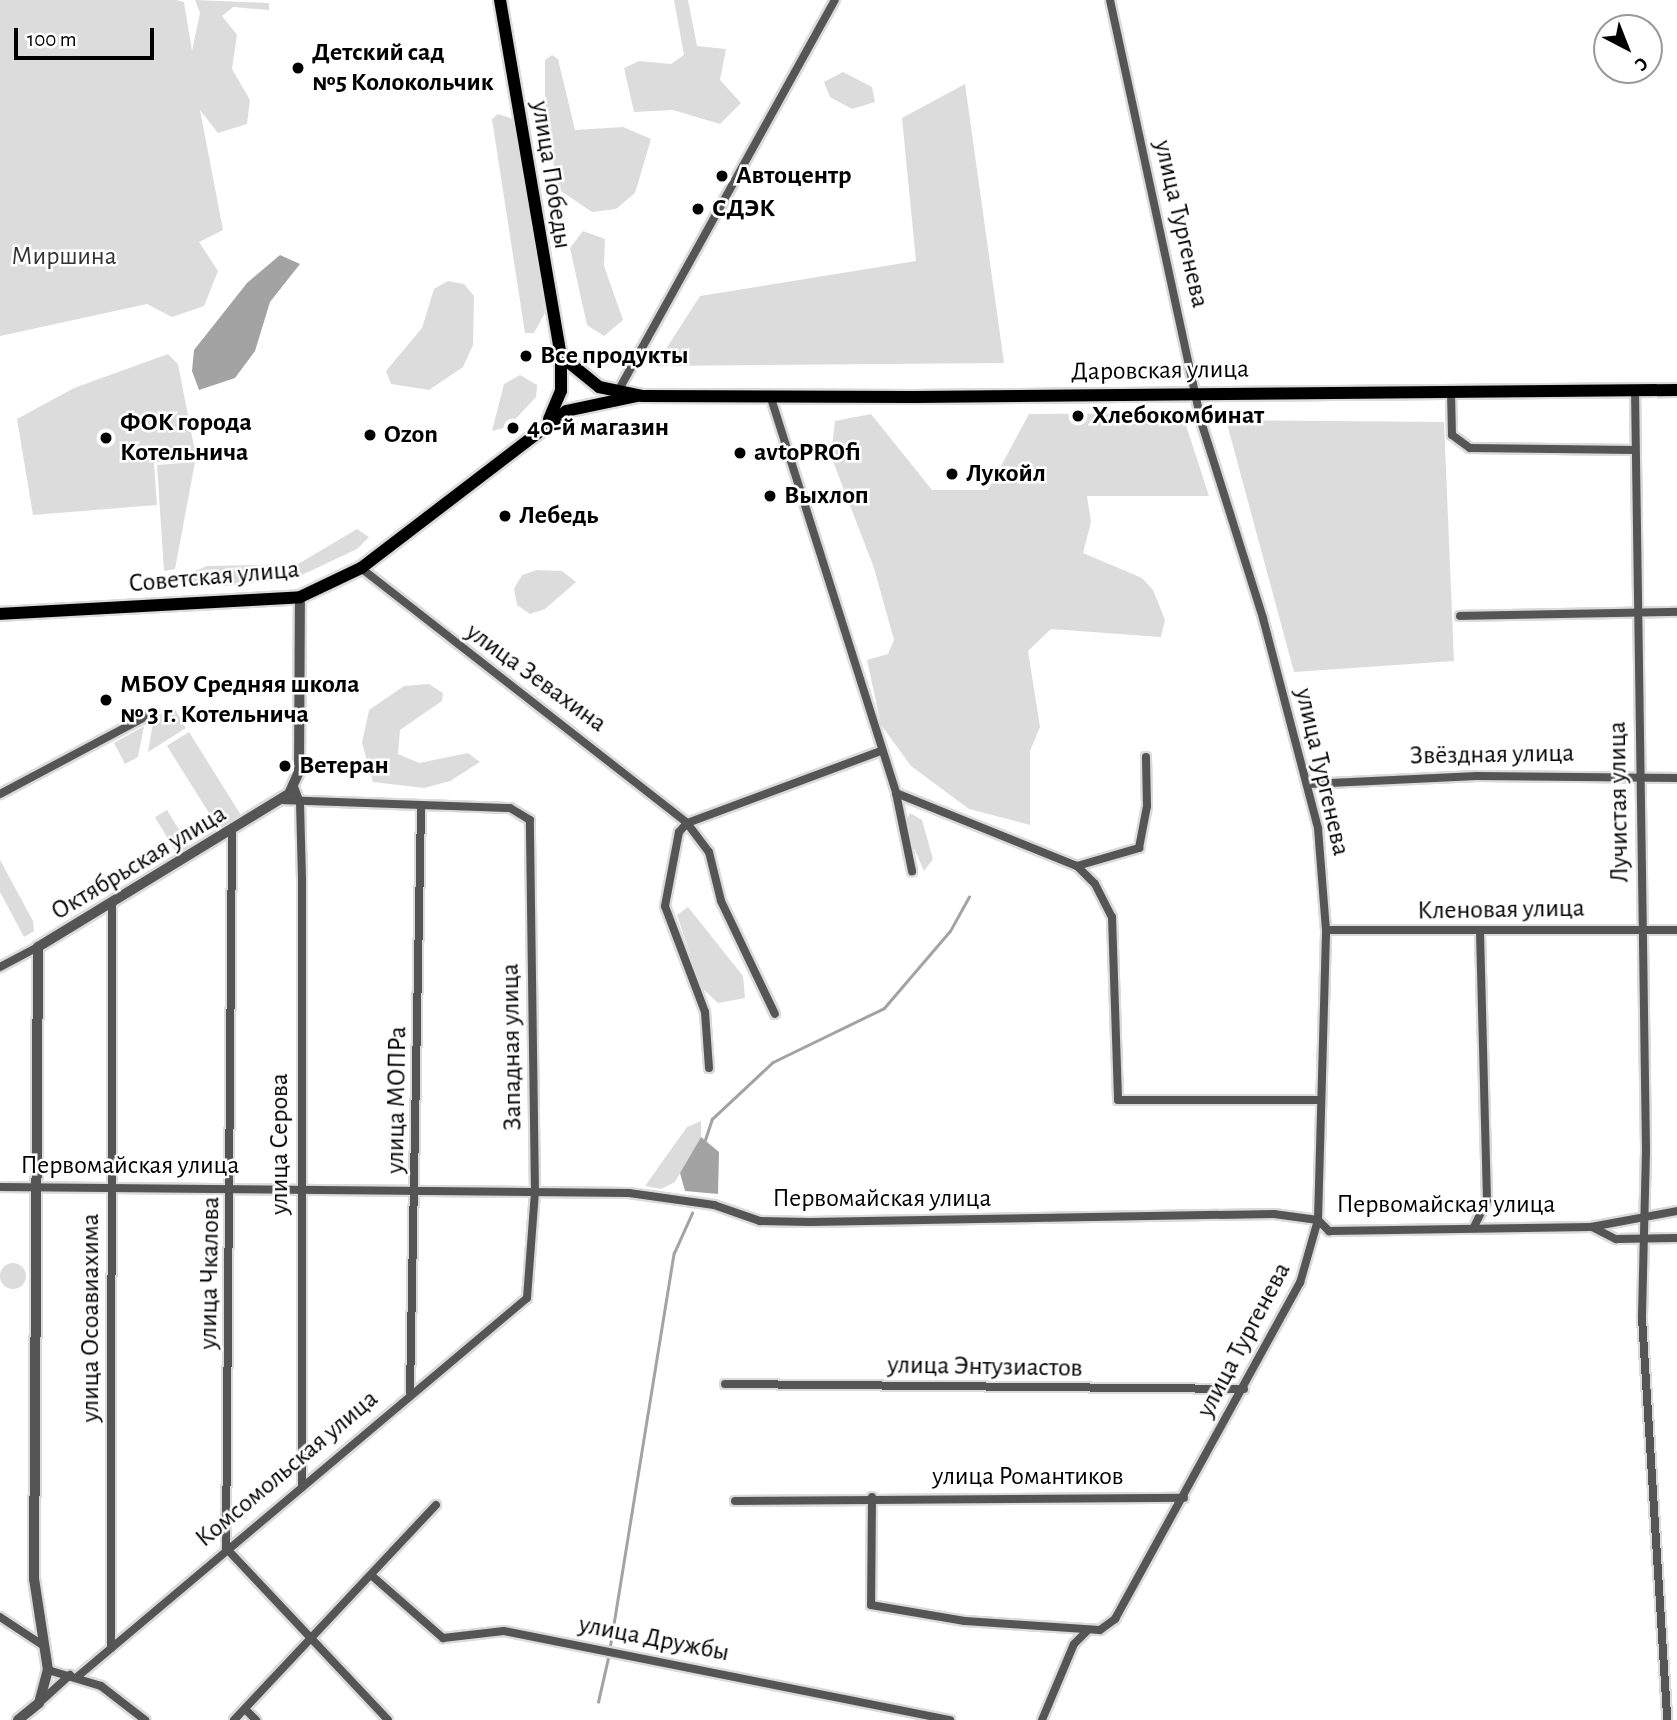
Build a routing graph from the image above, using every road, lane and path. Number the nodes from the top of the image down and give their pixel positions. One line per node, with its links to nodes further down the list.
1 (500, 0): 4 (main road, улица Победы)
2 (835, 0): 10 (street)
3 (1110, 0): 11 (street, улица Тургенева)
4 (561, 356): 7 (main road, улица Победы); 10 (main road, Даровская улица)
5 (1635, 390): 6 (main road, Даровская улица); 9 (main road, Даровская улица); 15 (street, Лучистая улица)
6 (1677, 390)
7 (561, 391): 14 (main road, Советская улица)
8 (769, 392): 11 (main road, Даровская улица); 12 (main road, Даровская улица); 23 (street)
9 (1451, 392): 11 (main road, Даровская улица); 15 (street)
10 (617, 393): 12 (main road, Даровская улица)
11 (1197, 393): 27 (street, улица Тургенева)
12 (643, 396): 13 (main road, Даровская улица)
13 (581, 404): 14 (main road, Советская улица)
14 (545, 426): 16 (main road, Советская улица)
15 (1635, 450): 19 (street, Лучистая улица)
16 (361, 568): 17 (main road, Советская улица); 34 (street, улица Зевахина)
17 (300, 597): 20 (main road, Советская улица); 28 (street)
18 (1677, 612): 19 (street)
19 (1638, 613): 21 (street); 25 (street, Лучистая улица)
20 (0, 614)
21 (1461, 616)
22 (154, 712): 30 (street)
23 (881, 751): 29 (street); 34 (street)
24 (1146, 757): 36 (street)
25 (1639, 774): 26 (street, Звёздная улица); 27 (street, Звёздная улица); 39 (street, Лучистая улица)
26 (1677, 778)
27 (1308, 783): 40 (street, улица Тургенева)
28 (294, 787): 31 (street, Октябрьская улица); 32 (street)
29 (896, 793): 36 (street); 37 (street)
30 (0, 794)
31 (284, 800): 32 (street); 35 (street, Октябрьская улица)
32 (300, 803): 33 (street); 52 (street, улица Серова)
33 (421, 807): 53 (street, улица МОПРа); 54 (street, Западная улица)
34 (687, 823): 45 (street, улица Зевахина); 46 (street)
35 (232, 832): 38 (street, Октябрьская улица); 51 (street, улица Чкалова)
36 (1077, 866): 47 (street)
37 (912, 871)
38 (112, 905): 43 (street, Октябрьская улица); 50 (street, улица Осоавиахима)
39 (1642, 929): 41 (street, Кленовая улица); 42 (street, Кленовая улица); 56 (street, Лучистая улица)
40 (1326, 930): 42 (street, Кленовая улица); 47 (street, улица Тургенева)
41 (1677, 930)
42 (1480, 934): 58 (street)
43 (38, 947): 44 (street, Октябрьская улица); 49 (street)
44 (0, 967)
45 (775, 1014)
46 (709, 1068)
47 (1321, 1100): 57 (street, улица Тургенева)
48 (0, 1186): 49 (street, Первомайская улица)
49 (36, 1186): 50 (street, Первомайская улица); 76 (street)
50 (113, 1188): 51 (street, Первомайская улица); 77 (street, улица Осоавиахима)
51 (233, 1188): 52 (street, Первомайская улица); 71 (street, улица Чкалова)
52 (301, 1188): 53 (street, Первомайская улица); 66 (street, улица Серова)
53 (416, 1191): 54 (street, Первомайская улица); 65 (street, улица МОПРа)
54 (534, 1192): 57 (street, Первомайская улица); 62 (street, Западная улица)
55 (1677, 1212): 56 (street, Первомайская улица)
56 (1646, 1213): 59 (street, Первомайская улица); 61 (street, Лучистая улица)
57 (1318, 1220): 58 (street, Первомайская улица); 64 (street, улица Тургенева)
58 (1474, 1227): 59 (street, Первомайская улица)
59 (1591, 1227): 61 (street)
60 (1677, 1238): 61 (street)
61 (1645, 1239): 89 (street, Лучистая улица)
62 (527, 1298): 65 (street, Комсомольская улица)
63 (725, 1384): 64 (street, улица Энтузиастов)
64 (1244, 1389): 68 (street, улица Тургенева)
65 (410, 1392): 66 (street, Комсомольская улица)
66 (302, 1485): 71 (street, Комсомольская улица)
67 (872, 1497): 68 (street, улица Романтиков); 69 (street, улица Романтиков); 74 (street)
68 (1184, 1498): 74 (street, улица Тургенева)
69 (735, 1501)
70 (436, 1505): 72 (street)
71 (226, 1548): 75 (street); 77 (street, Комсомольская улица)
72 (371, 1575): 75 (street); 87 (street, улица Дружбы)
73 (0, 1617): 76 (street)
74 (1086, 1632): 88 (street)
75 (310, 1640): 81 (street); 86 (street)
76 (41, 1643): 78 (street)
77 (111, 1648): 79 (street, Комсомольская улица)
78 (48, 1670): 79 (street); 80 (street)
79 (73, 1676): 80 (street, Комсомольская улица); 83 (street)
80 (39, 1703): 82 (street, Комсомольская улица)
81 (245, 1709): 84 (street); 85 (street)
82 (18, 1720)
83 (145, 1720)
84 (234, 1720)
85 (256, 1720)
86 (388, 1720)
87 (950, 1720)
88 (1042, 1720)
89 (1667, 1720)

